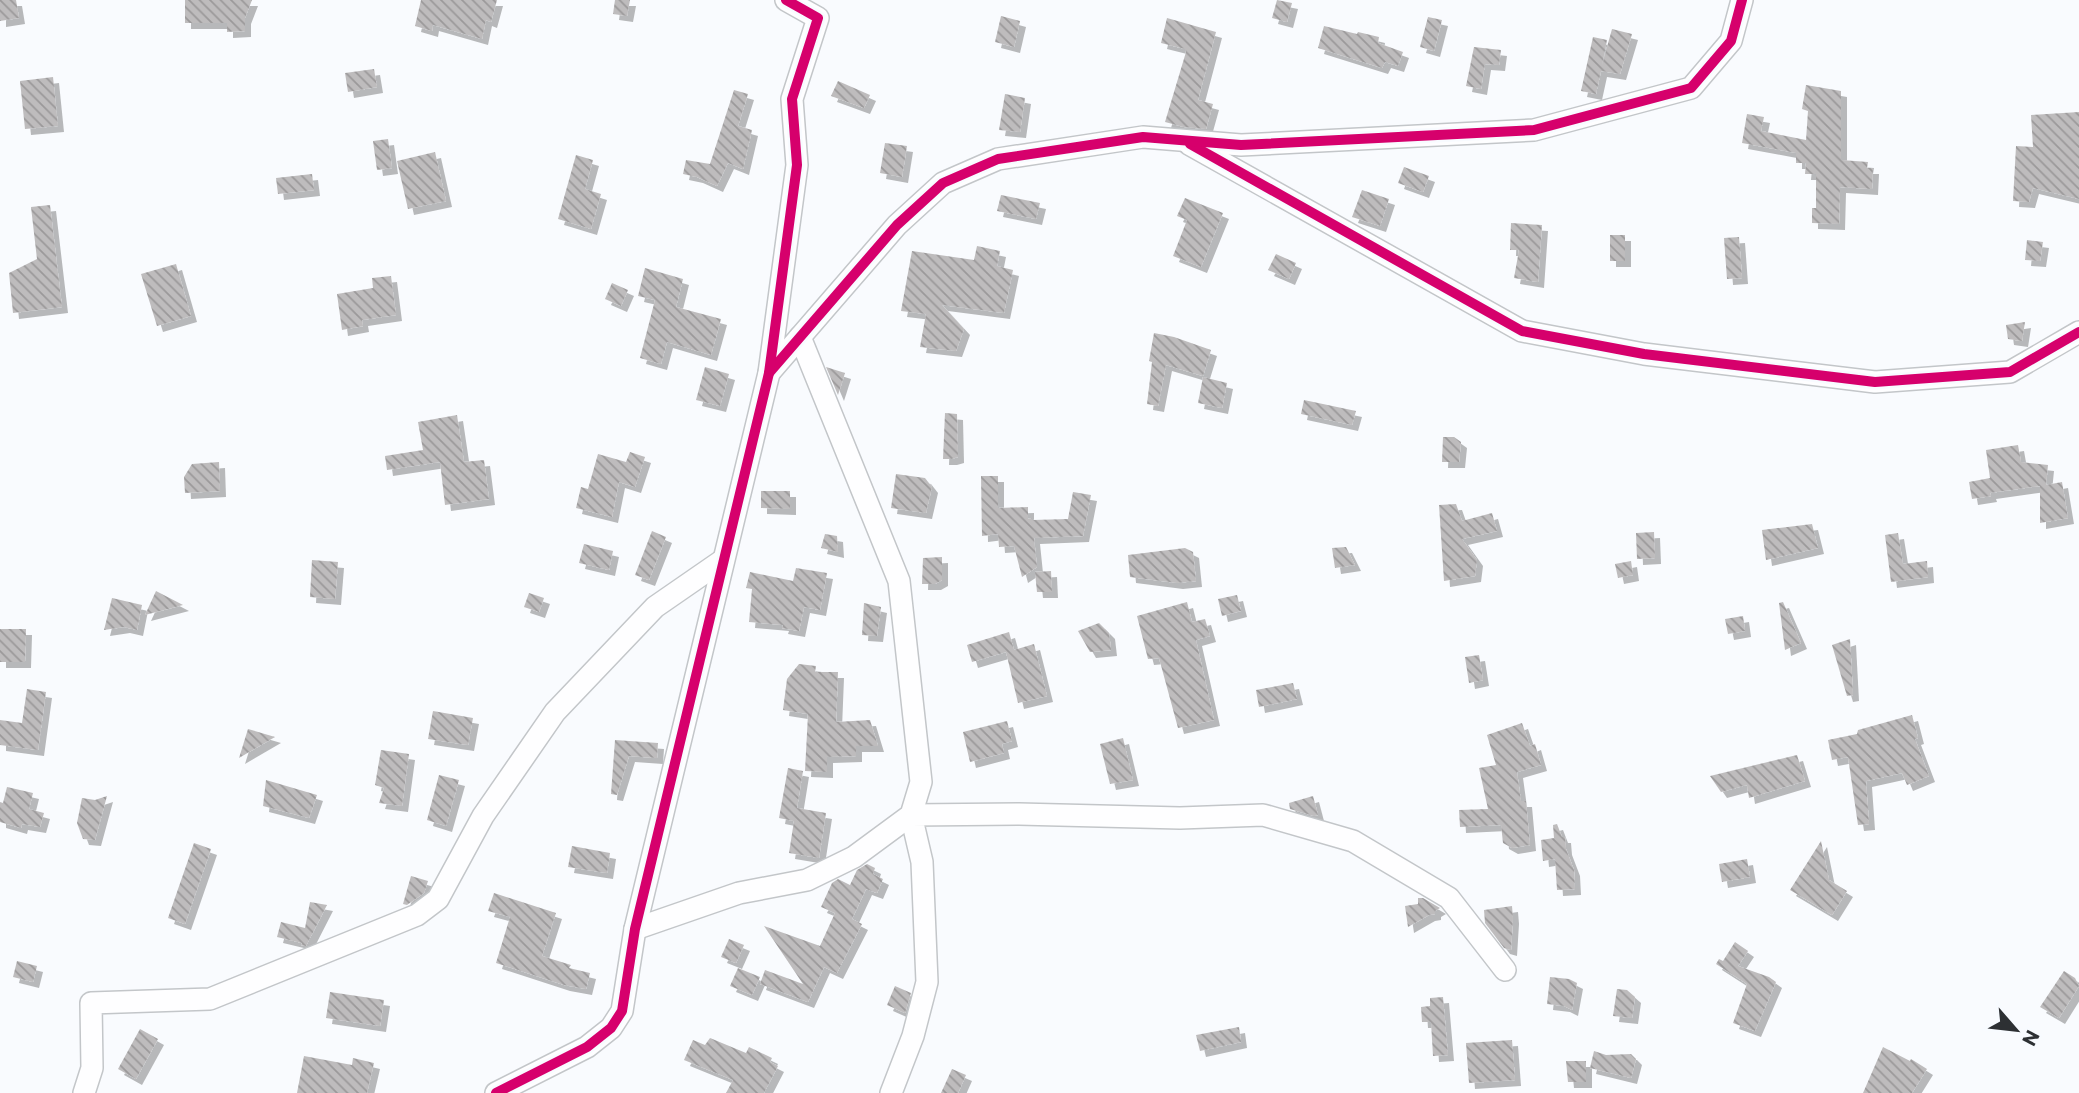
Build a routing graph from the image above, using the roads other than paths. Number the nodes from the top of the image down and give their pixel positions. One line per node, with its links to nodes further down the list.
1 (786, 0): 3 (street)
2 (1742, 0): 4 (street)
3 (815, 9): 7 (street)
4 (1184, 141): 5 (street); 6 (street)
5 (2079, 332)
6 (800, 337): 7 (street); 9 (street)
7 (769, 373): 8 (street)
8 (723, 560): 10 (street); 12 (street)
9 (911, 815): 10 (street); 11 (street); 14 (street)
10 (635, 929): 13 (street)
11 (1505, 970)
12 (84, 1093)
13 (496, 1093)
14 (891, 1093)

